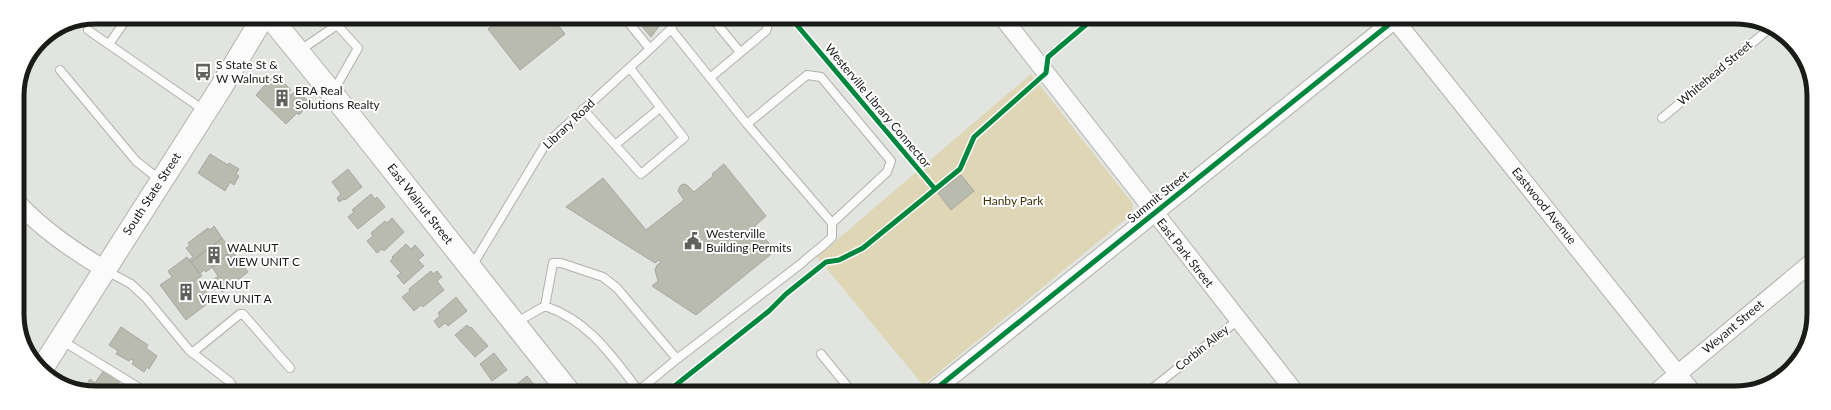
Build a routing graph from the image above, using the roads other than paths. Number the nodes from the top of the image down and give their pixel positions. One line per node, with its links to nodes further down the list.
1 (123, 24): 16 (lane)
2 (259, 24): 26 (main road, South State Street)
3 (276, 24): 18 (main road, East Walnut Street)
4 (335, 24): 18 (lane)
5 (341, 24): 23 (lane)
6 (629, 24): 17 (lane)
7 (673, 24): 13 (lane, Library Road)
8 (717, 24): 19 (lane)
9 (768, 24): 19 (lane)
10 (1008, 24): 32 (street, East Park Street)
11 (1390, 24): 32 (street, Summit Street)
12 (1400, 24): 46 (street, Eastwood Avenue)
13 (671, 29): 17 (lane, Library Road); 22 (lane)
14 (88, 30): 16 (lane)
15 (1767, 31): 27 (lane, Whitehead Street)
16 (109, 44): 26 (lane)
17 (650, 49): 20 (lane, Library Road)
18 (298, 52): 23 (main road, East Walnut Street)
19 (740, 52): 22 (lane)
20 (630, 68): 24 (lane); 25 (lane, Library Road)
21 (60, 70): 30 (lane)
22 (710, 77): 28 (lane)
23 (332, 93): 36 (main road, East Walnut Street)
24 (660, 108): 29 (lane); 29 (lane)
25 (583, 109): 29 (lane); 36 (lane, Library Road)
26 (206, 111): 30 (main road, South State Street)
27 (1662, 118)
28 (747, 124): 33 (lane); 33 (lane)
29 (615, 145)
30 (161, 180): 35 (main road, South State Street)
31 (24, 210): 35 (street)
32 (1154, 212): 38 (street, East Park Street); 53 (street, Summit Street)
33 (832, 223): 43 (lane)
34 (1807, 266): 46 (street, Weyant Street)
35 (104, 269): 40 (main road, South State Street); 41 (lane)
36 (470, 269): 39 (main road, East Walnut Street)
37 (545, 306): 39 (lane); 43 (lane); 50 (lane)
38 (1238, 320): 54 (lane, Corbin Alley); 55 (street, East Park Street)
39 (514, 323): 49 (main road, East Walnut Street)
40 (60, 339): 44 (main road, South State Street); 47 (lane)
41 (192, 353): 45 (lane); 48 (lane)
42 (821, 354): 52 (lane)
43 (677, 359): 51 (lane)
44 (44, 364)
45 (290, 368)
46 (1678, 373): 56 (street, Weyant Street); 57 (street, Eastwood Avenue)
47 (136, 386)
48 (232, 386)
49 (564, 386)
50 (634, 386)
51 (644, 386)
52 (847, 386)
53 (939, 386)
54 (1156, 386)
55 (1291, 386)
56 (1663, 386)
57 (1688, 386)

